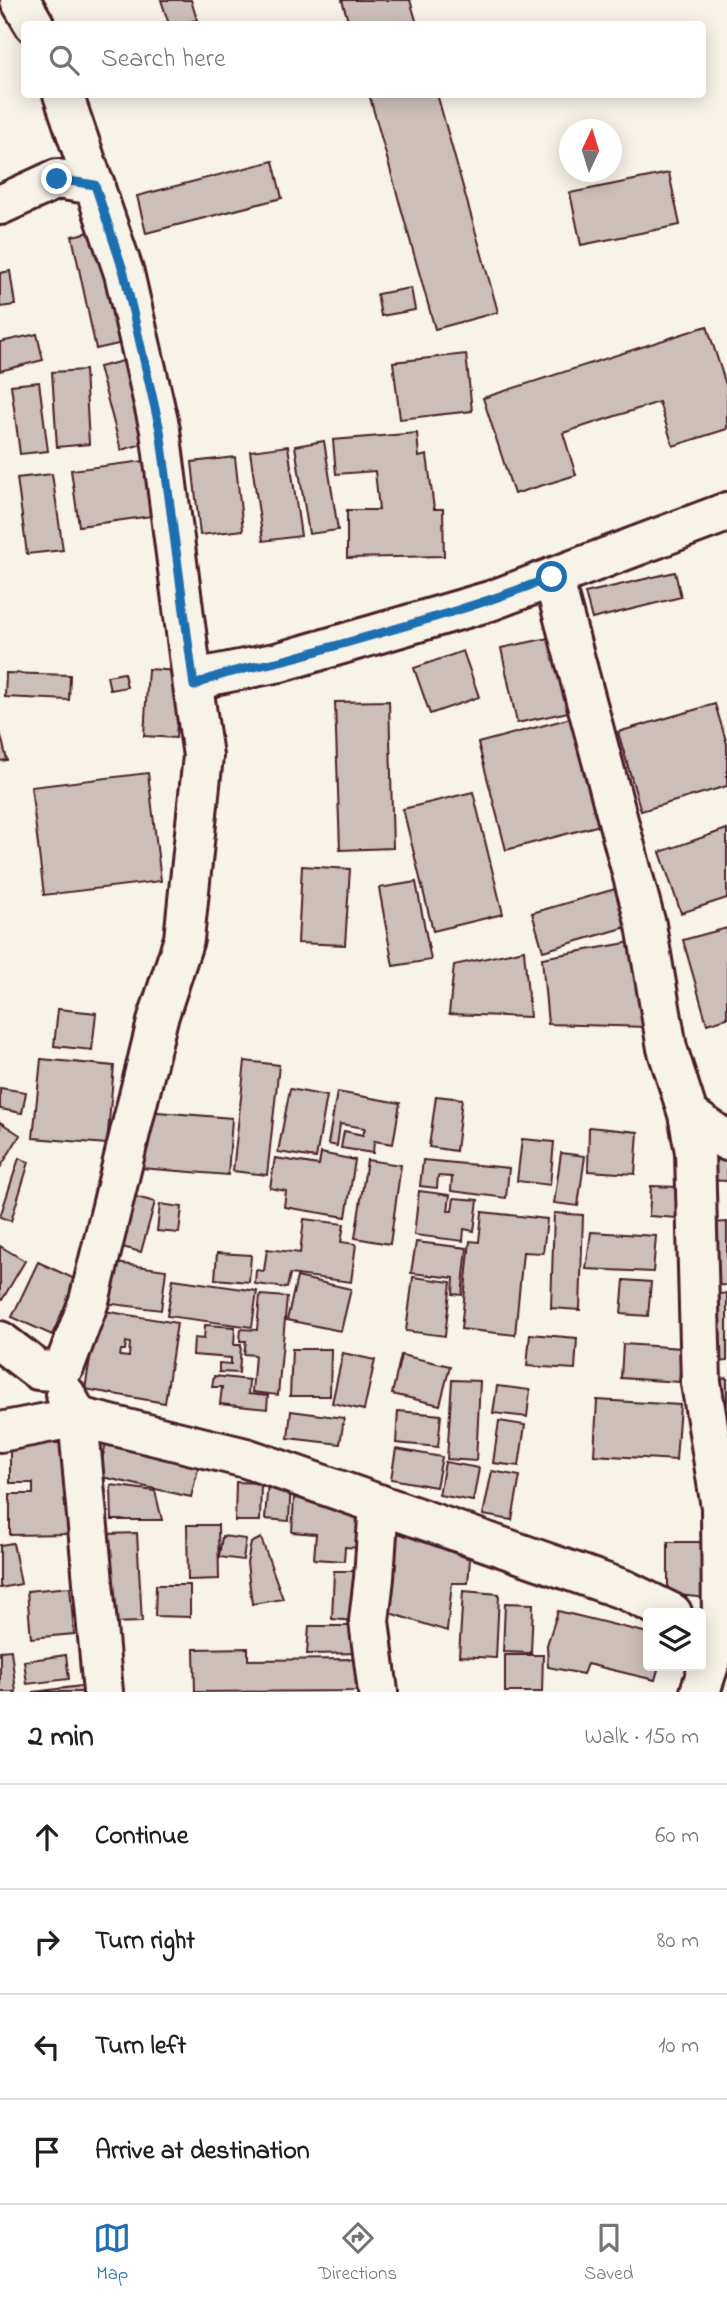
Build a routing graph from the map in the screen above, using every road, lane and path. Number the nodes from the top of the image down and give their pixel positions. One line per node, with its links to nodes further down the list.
1 (20, 0): 2 (street)
2 (32, 21)
3 (64, 98): 4 (street)
4 (95, 185): 5 (street); 8 (street)
5 (0, 205)
6 (727, 512): 7 (street)
7 (552, 577): 8 (street); 9 (street)
8 (194, 686): 12 (street)
9 (688, 1114): 10 (street); 17 (street)
10 (727, 1141)
11 (0, 1341): 12 (street)
12 (54, 1371): 13 (street)
13 (78, 1417): 14 (street); 15 (street); 19 (street)
14 (0, 1432)
15 (379, 1504): 16 (street); 20 (street)
16 (662, 1608)
17 (708, 1636): 18 (street); 21 (street)
18 (727, 1680)
19 (103, 1692)
20 (378, 1692)
21 (700, 1692)

